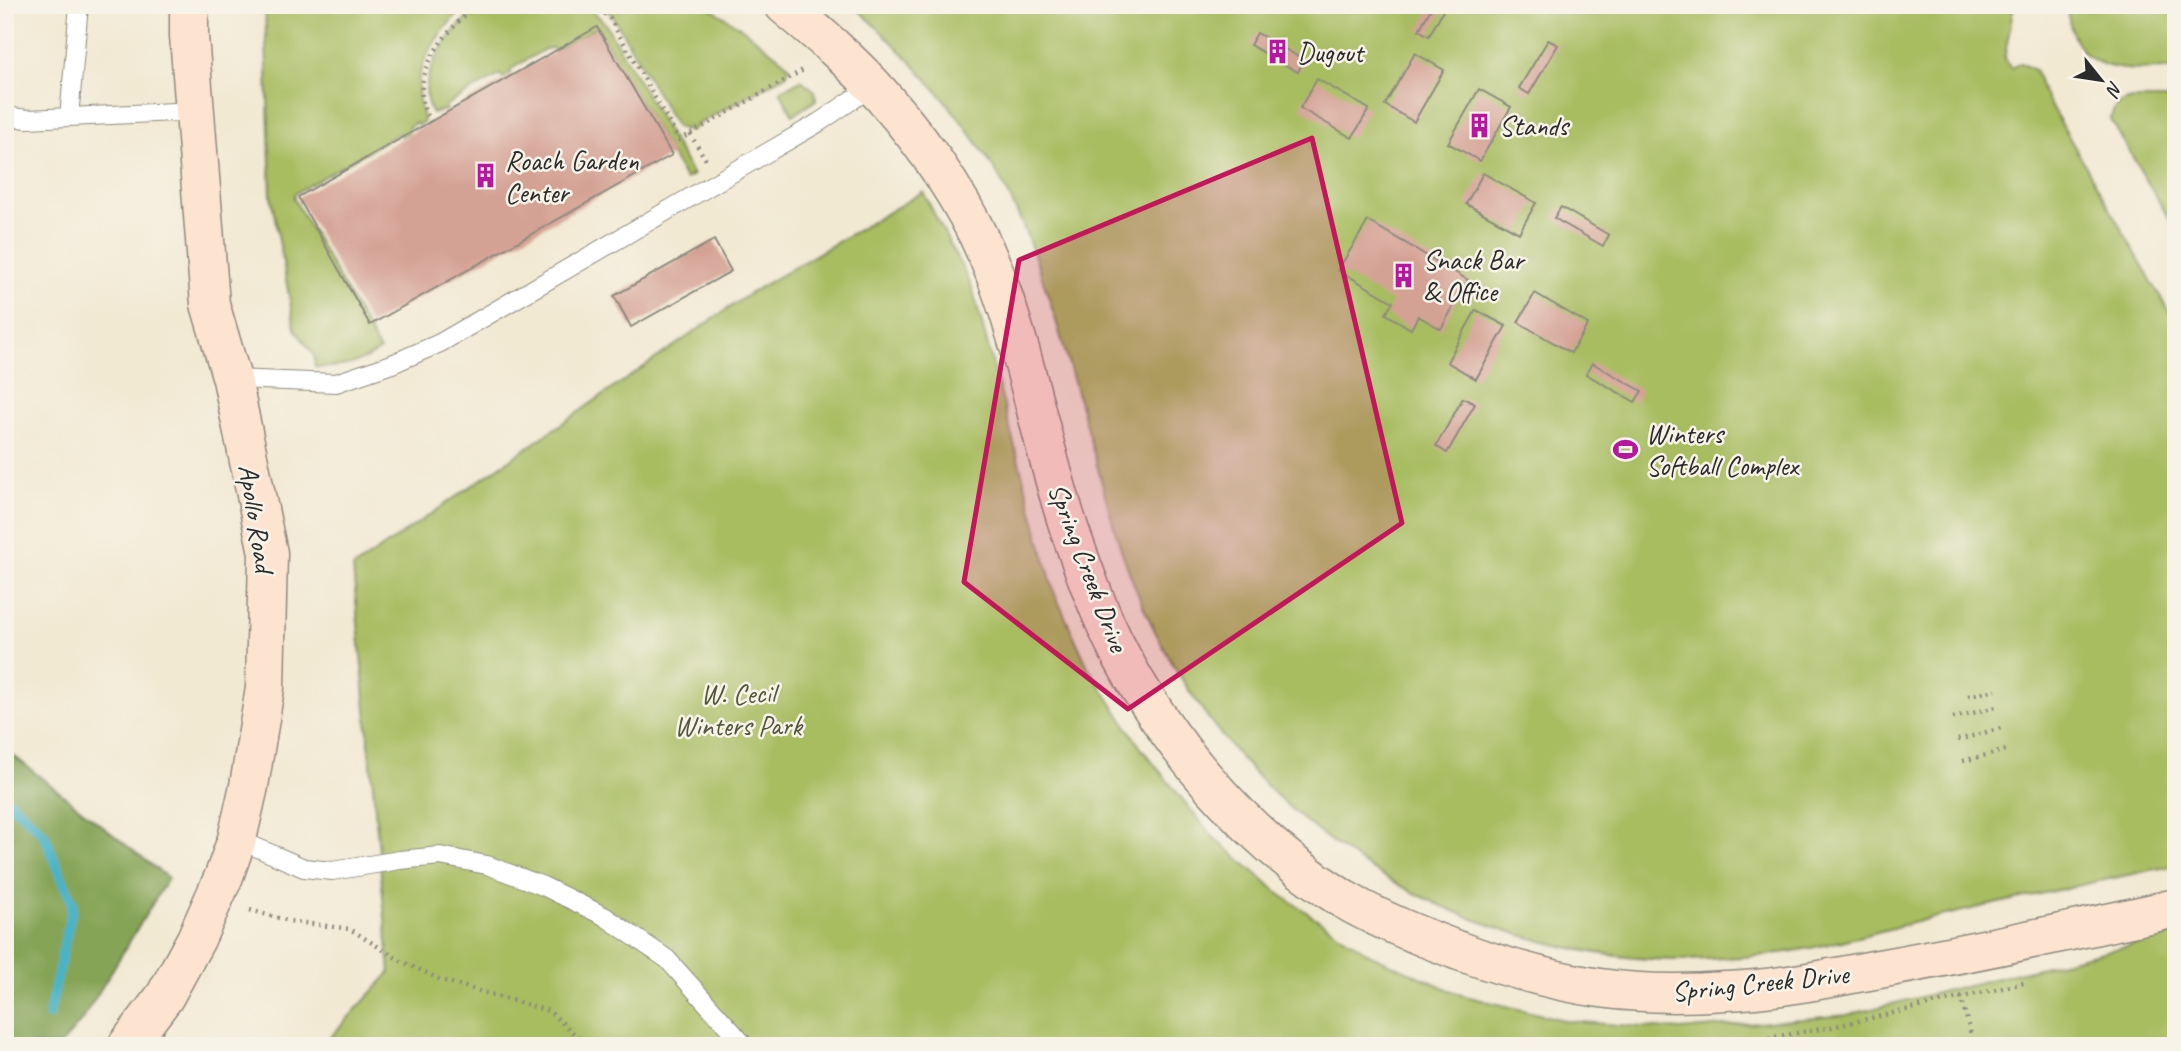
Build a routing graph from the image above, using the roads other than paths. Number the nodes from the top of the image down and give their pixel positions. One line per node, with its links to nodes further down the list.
1 (79, 5): 7 (lane)
2 (189, 5): 5 (street, Apollo Road)
3 (784, 5): 4 (street, Spring Creek Drive)
4 (873, 86): 8 (lane); 10 (street, Spring Creek Drive)
5 (195, 111): 7 (lane); 8 (street, Apollo Road)
6 (5, 116): 7 (lane)
7 (69, 117)
8 (232, 379): 9 (street, Apollo Road)
9 (237, 839): 11 (street, Apollo Road); 12 (lane)
10 (2176, 908)
11 (127, 1046)
12 (745, 1046)

